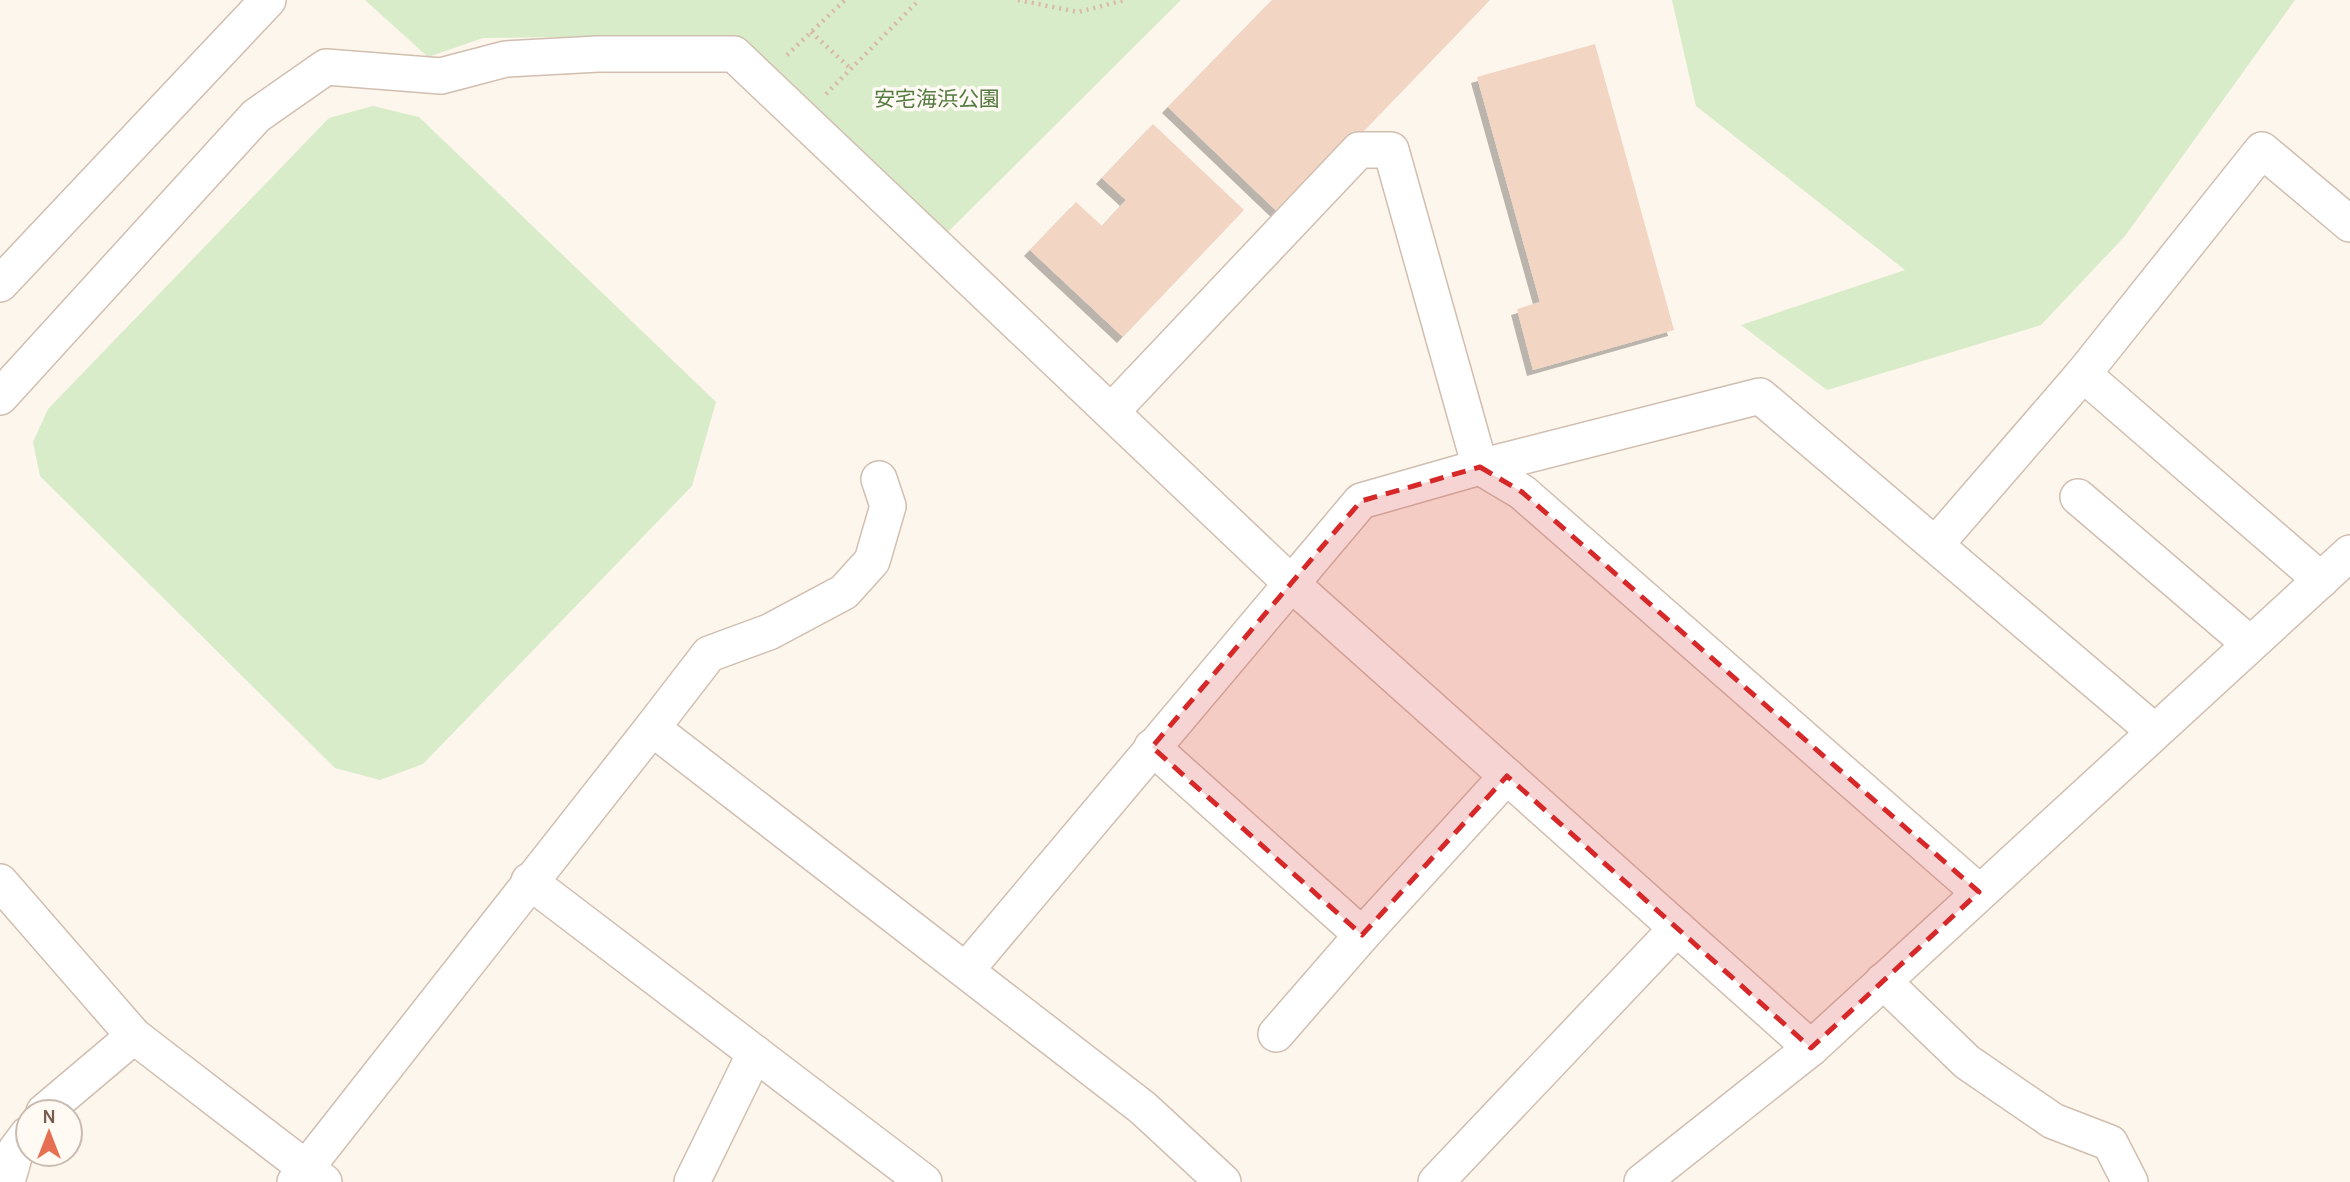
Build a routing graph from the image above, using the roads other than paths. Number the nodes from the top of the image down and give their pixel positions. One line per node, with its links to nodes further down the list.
1 (268, 0): 3 (street)
2 (2350, 224): 4 (street)
3 (0, 284)
4 (2083, 374): 10 (street); 12 (street)
5 (0, 397): 6 (street)
6 (1111, 412): 7 (street); 13 (street)
7 (1479, 467): 10 (street); 13 (street); 21 (street)
8 (879, 479): 15 (street)
9 (2078, 496): 14 (street)
10 (1936, 544): 16 (street)
11 (2350, 553): 12 (street)
12 (2320, 580): 14 (street)
13 (1293, 585): 17 (street); 18 (street)
14 (2250, 644): 16 (street)
15 (652, 728): 19 (street); 24 (street)
16 (2154, 731): 21 (street)
17 (1152, 747): 23 (street); 24 (street)
18 (1507, 776): 22 (street); 23 (street)
19 (529, 881): 29 (street); 32 (street)
20 (0, 882): 27 (street)
21 (1979, 892): 25 (street)
22 (1677, 928): 28 (street); 37 (street)
23 (1362, 935): 26 (street)
24 (967, 969): 36 (street)
25 (1883, 981): 28 (street); 39 (street)
26 (1276, 1034)
27 (134, 1036): 30 (street); 32 (street)
28 (1811, 1048): 38 (street)
29 (755, 1053): 34 (street); 35 (street)
30 (61, 1098)
31 (14, 1157): 33 (street)
32 (309, 1177)
33 (7, 1182)
34 (691, 1182)
35 (924, 1182)
36 (1223, 1182)
37 (1436, 1182)
38 (1642, 1182)
39 (2130, 1182)

